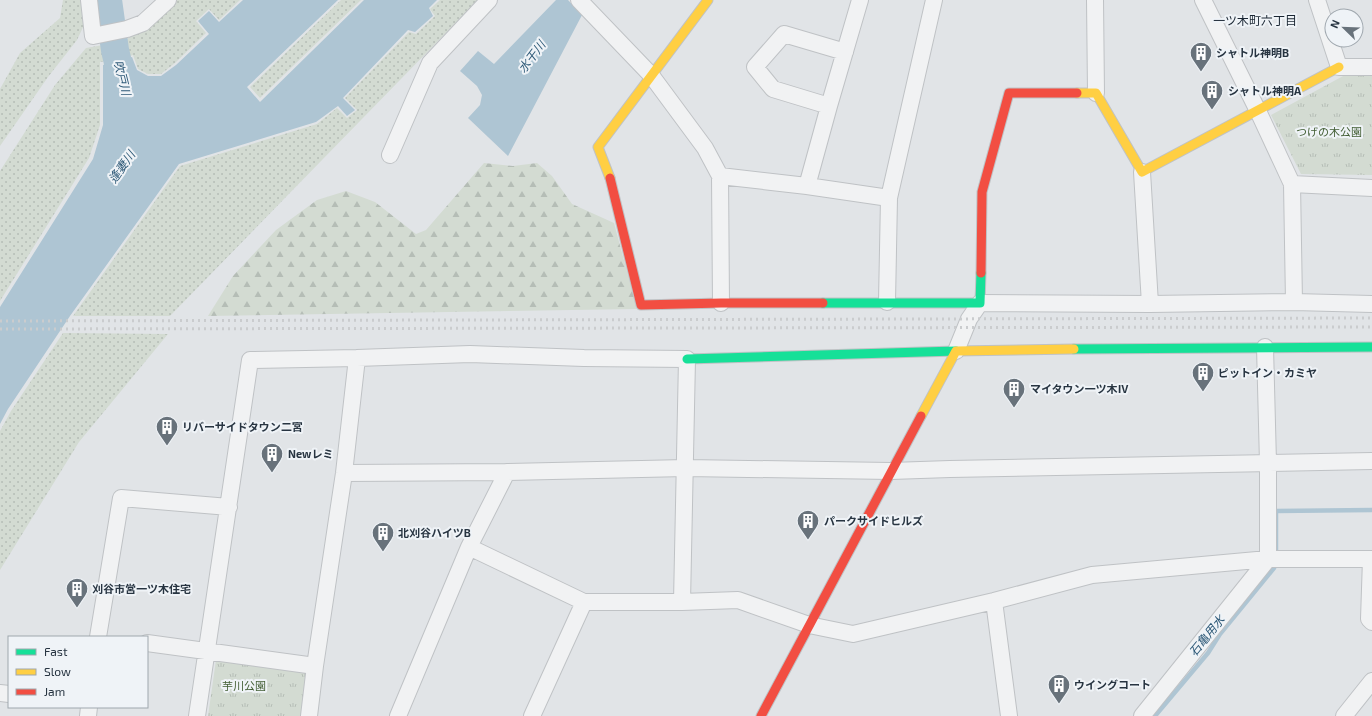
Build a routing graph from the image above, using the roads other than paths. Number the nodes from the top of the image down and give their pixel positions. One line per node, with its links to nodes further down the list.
1 (89, 0): 2 (street)
2 (168, 0)
3 (489, 0): 18 (street)
4 (579, 0): 14 (street)
5 (708, 0): 14 (street)
6 (860, 0): 11 (street)
7 (934, 0): 24 (street)
8 (1095, 0): 15 (street)
9 (1203, 0): 17 (street)
10 (1317, 0): 12 (street)
11 (844, 52): 16 (street); 16 (street)
12 (1338, 67): 13 (street); 17 (street)
13 (1372, 67)
14 (651, 75): 20 (street); 27 (street)
15 (1096, 94): 19 (street); 28 (street)
16 (829, 106): 22 (street)
17 (1258, 111): 19 (street); 21 (street)
18 (390, 155)
19 (1142, 172): 29 (street)
20 (720, 176): 22 (street); 27 (street)
21 (1292, 184): 23 (street); 26 (street)
22 (807, 186): 24 (street)
23 (1372, 188)
24 (889, 198): 25 (street)
25 (887, 302): 27 (street); 28 (street)
26 (1294, 302): 29 (street); 30 (street)
27 (721, 303)
28 (980, 303): 29 (street); 33 (street)
29 (1150, 304)
30 (1372, 304)
31 (1266, 346): 32 (street); 33 (street); 37 (street)
32 (1372, 348)
33 (956, 351): 35 (street); 39 (street)
34 (357, 358): 35 (street); 41 (street); 42 (street)
35 (687, 358): 38 (street)
36 (1372, 461): 37 (street)
37 (1268, 462): 39 (street); 44 (street)
38 (686, 468): 39 (street); 40 (street); 47 (street)
39 (891, 471): 49 (street)
40 (507, 472): 41 (street); 43 (street)
41 (344, 473): 53 (street)
42 (229, 507): 50 (street); 52 (street)
43 (469, 547): 46 (street); 55 (street)
44 (1268, 559): 45 (street); 48 (street); 61 (street)
45 (994, 601): 49 (street); 60 (street)
46 (584, 602): 47 (street); 58 (street)
47 (682, 602): 49 (street)
48 (1372, 622)
49 (808, 625): 59 (street)
50 (98, 636)
51 (148, 643): 52 (street)
52 (208, 651): 53 (street); 56 (street)
53 (315, 666): 57 (street)
54 (1372, 681): 62 (street)
55 (401, 715)
56 (197, 716)
57 (309, 716)
58 (532, 716)
59 (761, 716)
60 (1009, 716)
61 (1142, 716)
62 (1344, 716)

